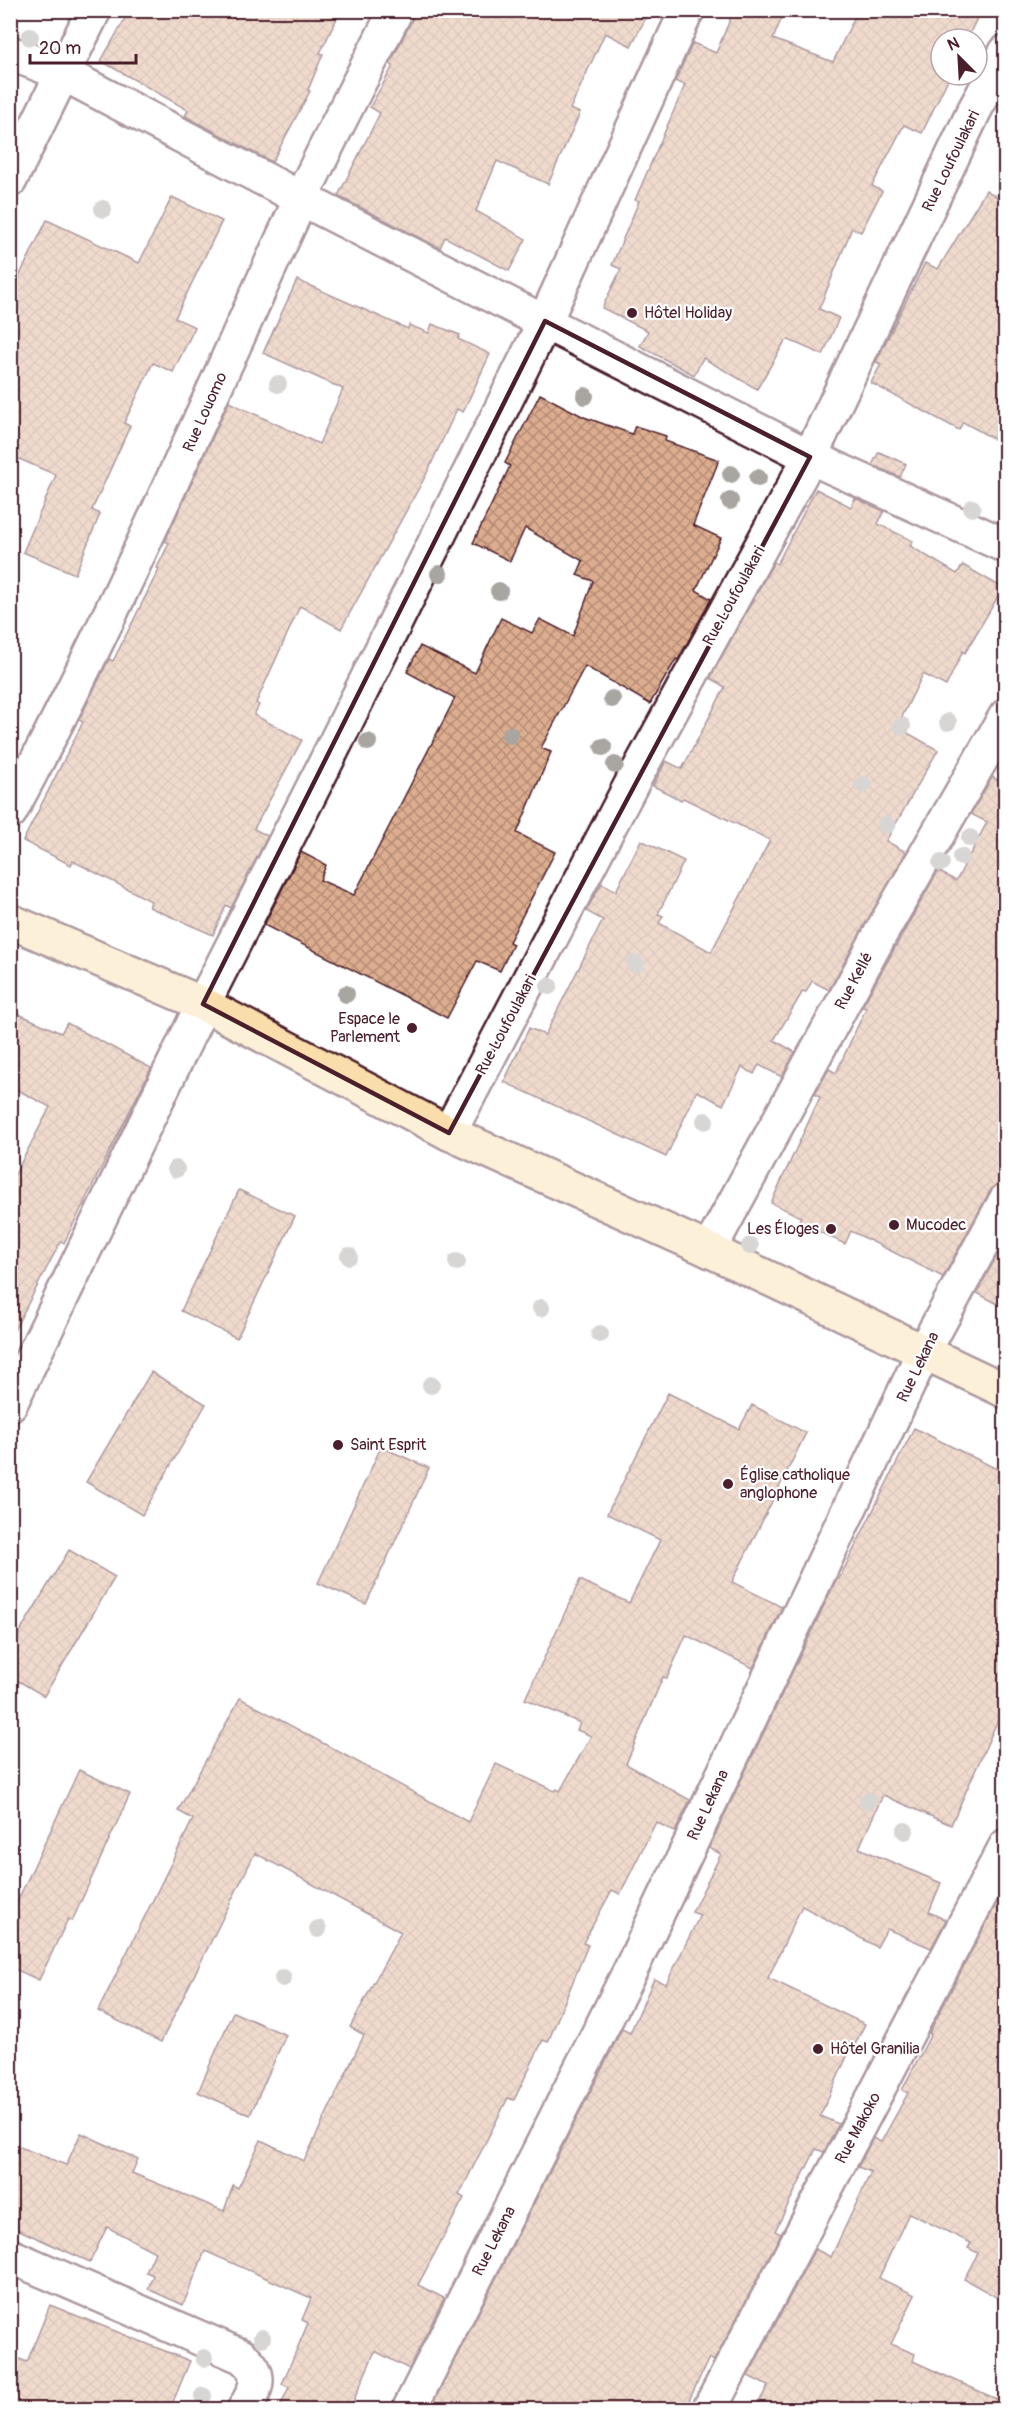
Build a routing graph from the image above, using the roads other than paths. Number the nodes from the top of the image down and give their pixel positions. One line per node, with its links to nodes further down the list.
1 (94, 10): 6 (street)
2 (396, 10): 8 (street, Rue Louomo)
3 (687, 10): 9 (street)
4 (1005, 52): 10 (street, Rue Loufoulakari)
5 (10, 53): 6 (street)
6 (64, 74): 7 (street); 8 (street)
7 (10, 180)
8 (302, 199): 9 (street); 13 (street, Rue Louomo)
9 (545, 321): 10 (street); 15 (street)
10 (810, 457): 11 (street); 16 (street, Rue Loufoulakari)
11 (1005, 546)
12 (1005, 716): 18 (street, Rue Kellé)
13 (10, 812)
14 (10, 921): 15 (main road)
15 (202, 1004): 16 (main road); 21 (street)
16 (449, 1133): 18 (main road)
17 (1005, 1200): 19 (street, Rue Lekana)
18 (708, 1250): 19 (main road)
19 (924, 1351): 20 (main road); 25 (street, Rue Lekana)
20 (1005, 1391)
21 (10, 1404)
22 (1005, 1846): 26 (street, Rue Makoko)
23 (10, 2256): 24 (street)
24 (244, 2409)
25 (409, 2409)
26 (709, 2409)

